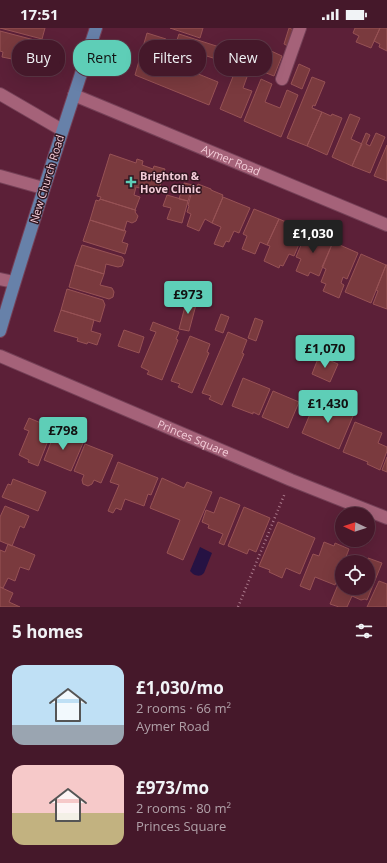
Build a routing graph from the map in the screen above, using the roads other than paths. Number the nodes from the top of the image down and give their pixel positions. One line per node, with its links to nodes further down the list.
1 (96, 28): 5 (main road, New Church Road)
2 (300, 28): 3 (street)
3 (282, 79)
4 (0, 94): 6 (street)
5 (74, 95): 6 (main road, New Church Road); 9 (street, Aymer Road)
6 (62, 130): 8 (main road, New Church Road)
7 (0, 176): 8 (street)
8 (44, 188): 11 (main road, New Church Road)
9 (387, 225)
10 (0, 279): 11 (street)
11 (14, 282): 12 (main road, New Church Road)
12 (0, 331)
13 (0, 356): 14 (street, Princes Square)
14 (387, 518)

